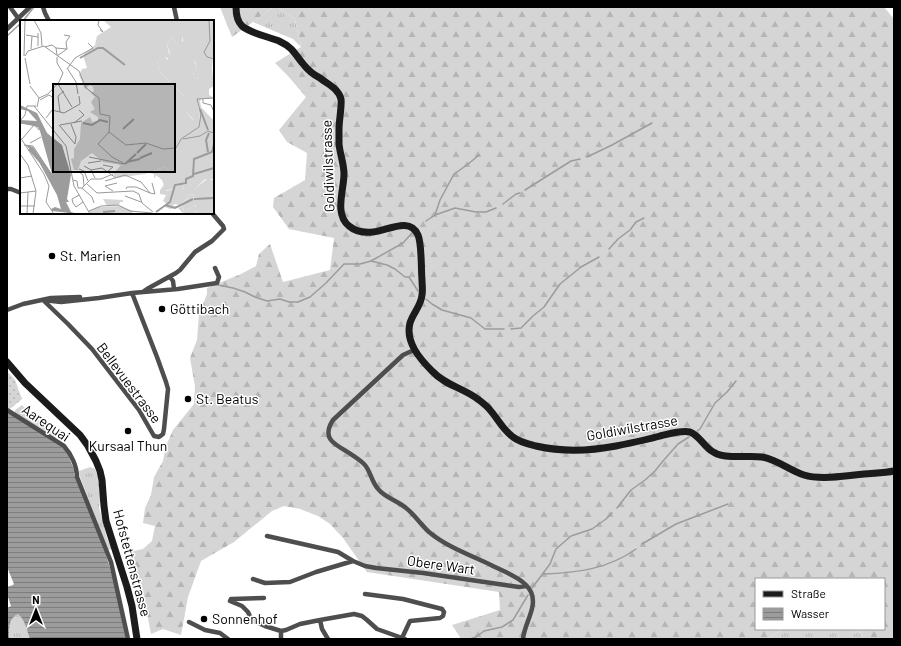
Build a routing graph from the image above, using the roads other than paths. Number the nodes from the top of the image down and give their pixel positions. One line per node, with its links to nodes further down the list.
1 (10, 7): 6 (street)
2 (30, 7): 6 (street)
3 (43, 7): 7 (street)
4 (174, 7): 8 (street)
5 (236, 7): 20 (street, Goldiwilstrasse)
6 (18, 18): 9 (street)
7 (48, 20)
8 (177, 20)
9 (7, 29)
10 (7, 189): 11 (street)
11 (20, 193)
12 (213, 214): 14 (street)
13 (215, 268): 15 (street)
14 (170, 276): 15 (street); 16 (street)
15 (174, 289): 16 (street)
16 (144, 292): 17 (street)
17 (132, 293): 18 (street); 18 (street, Bellevuestrasse)
18 (43, 300): 19 (street)
19 (7, 310)
20 (414, 350): 23 (street, Goldiwilstrasse); 27 (street)
21 (7, 362): 35 (street, Hofstettenstrasse)
22 (7, 410): 34 (street, Aarequai)
23 (894, 471)
24 (267, 536): 25 (street, Obere Wart)
25 (354, 561): 26 (street); 27 (street, Obere Wart)
26 (253, 580)
27 (526, 586): 39 (street)
28 (365, 594): 33 (street)
29 (264, 598): 32 (street)
30 (320, 620): 32 (street); 33 (street); 38 (street)
31 (189, 622): 36 (street)
32 (281, 631): 37 (street)
33 (403, 638)
34 (128, 639)
35 (137, 639)
36 (228, 639)
37 (281, 639)
38 (328, 639)
39 (523, 639)

